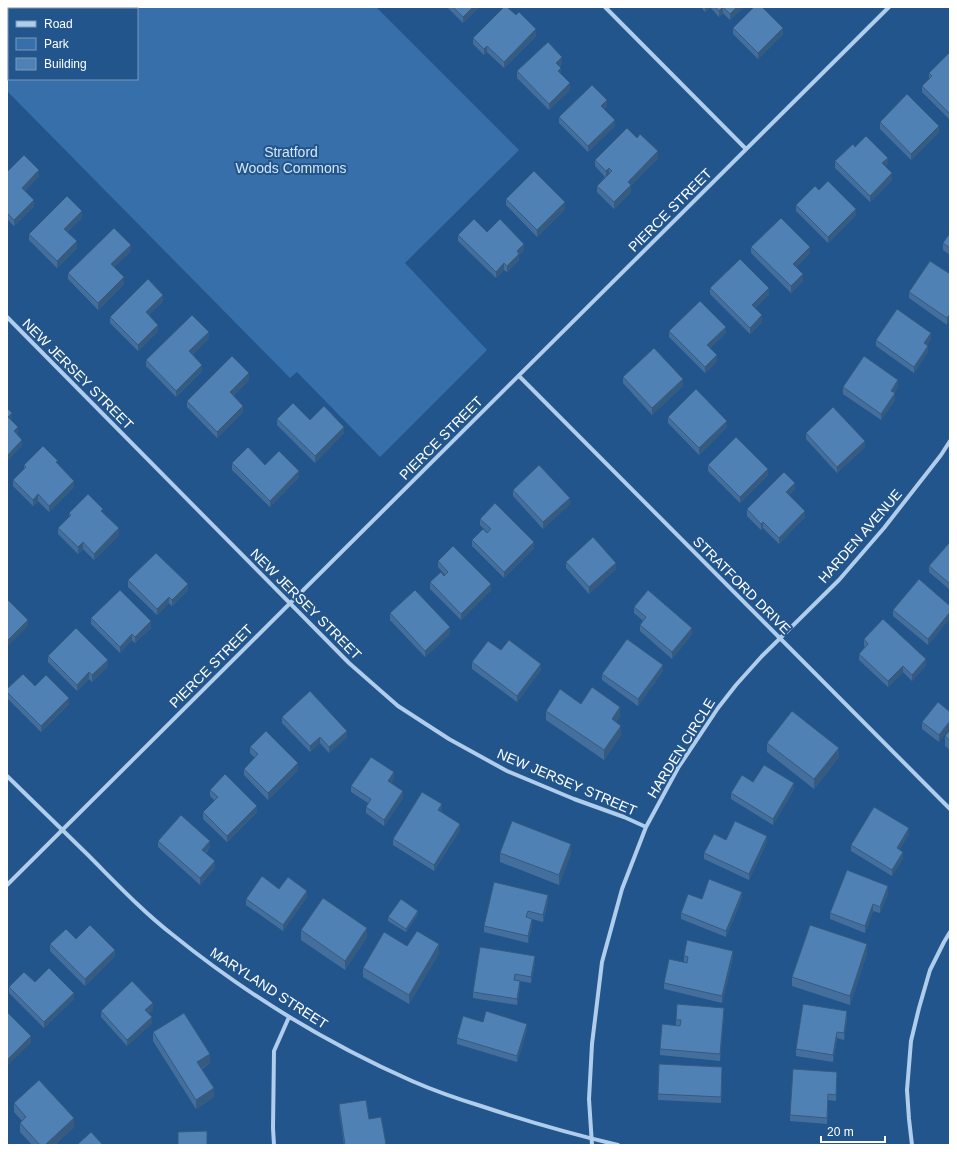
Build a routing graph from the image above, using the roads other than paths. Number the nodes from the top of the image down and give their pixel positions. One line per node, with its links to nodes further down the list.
1 (605, 7): 3 (street)
2 (890, 7): 3 (street, PIERCE STREET)
3 (746, 149): 5 (street, PIERCE STREET)
4 (7, 317): 7 (street, NEW JERSEY STREET)
5 (519, 376): 7 (street, PIERCE STREET); 8 (street, STRATFORD DRIVE)
6 (950, 441): 8 (street, HARDEN AVENUE)
7 (290, 604): 11 (street, NEW JERSEY STREET); 12 (street, PIERCE STREET)
8 (780, 638): 10 (street, STRATFORD DRIVE); 11 (street, HARDEN CIRCLE)
9 (7, 776): 12 (street, MARYLAND STREET)
10 (950, 810)
11 (646, 826): 16 (street, HARDEN CIRCLE)
12 (62, 831): 13 (street, PIERCE STREET); 15 (street, MARYLAND STREET)
13 (7, 885)
14 (950, 932): 20 (street)
15 (289, 1017): 16 (street, MARYLAND STREET); 17 (street)
16 (591, 1139): 18 (street, HARDEN CIRCLE); 19 (street, MARYLAND STREET)
17 (274, 1145)
18 (592, 1145)
19 (618, 1145)
20 (912, 1145)

